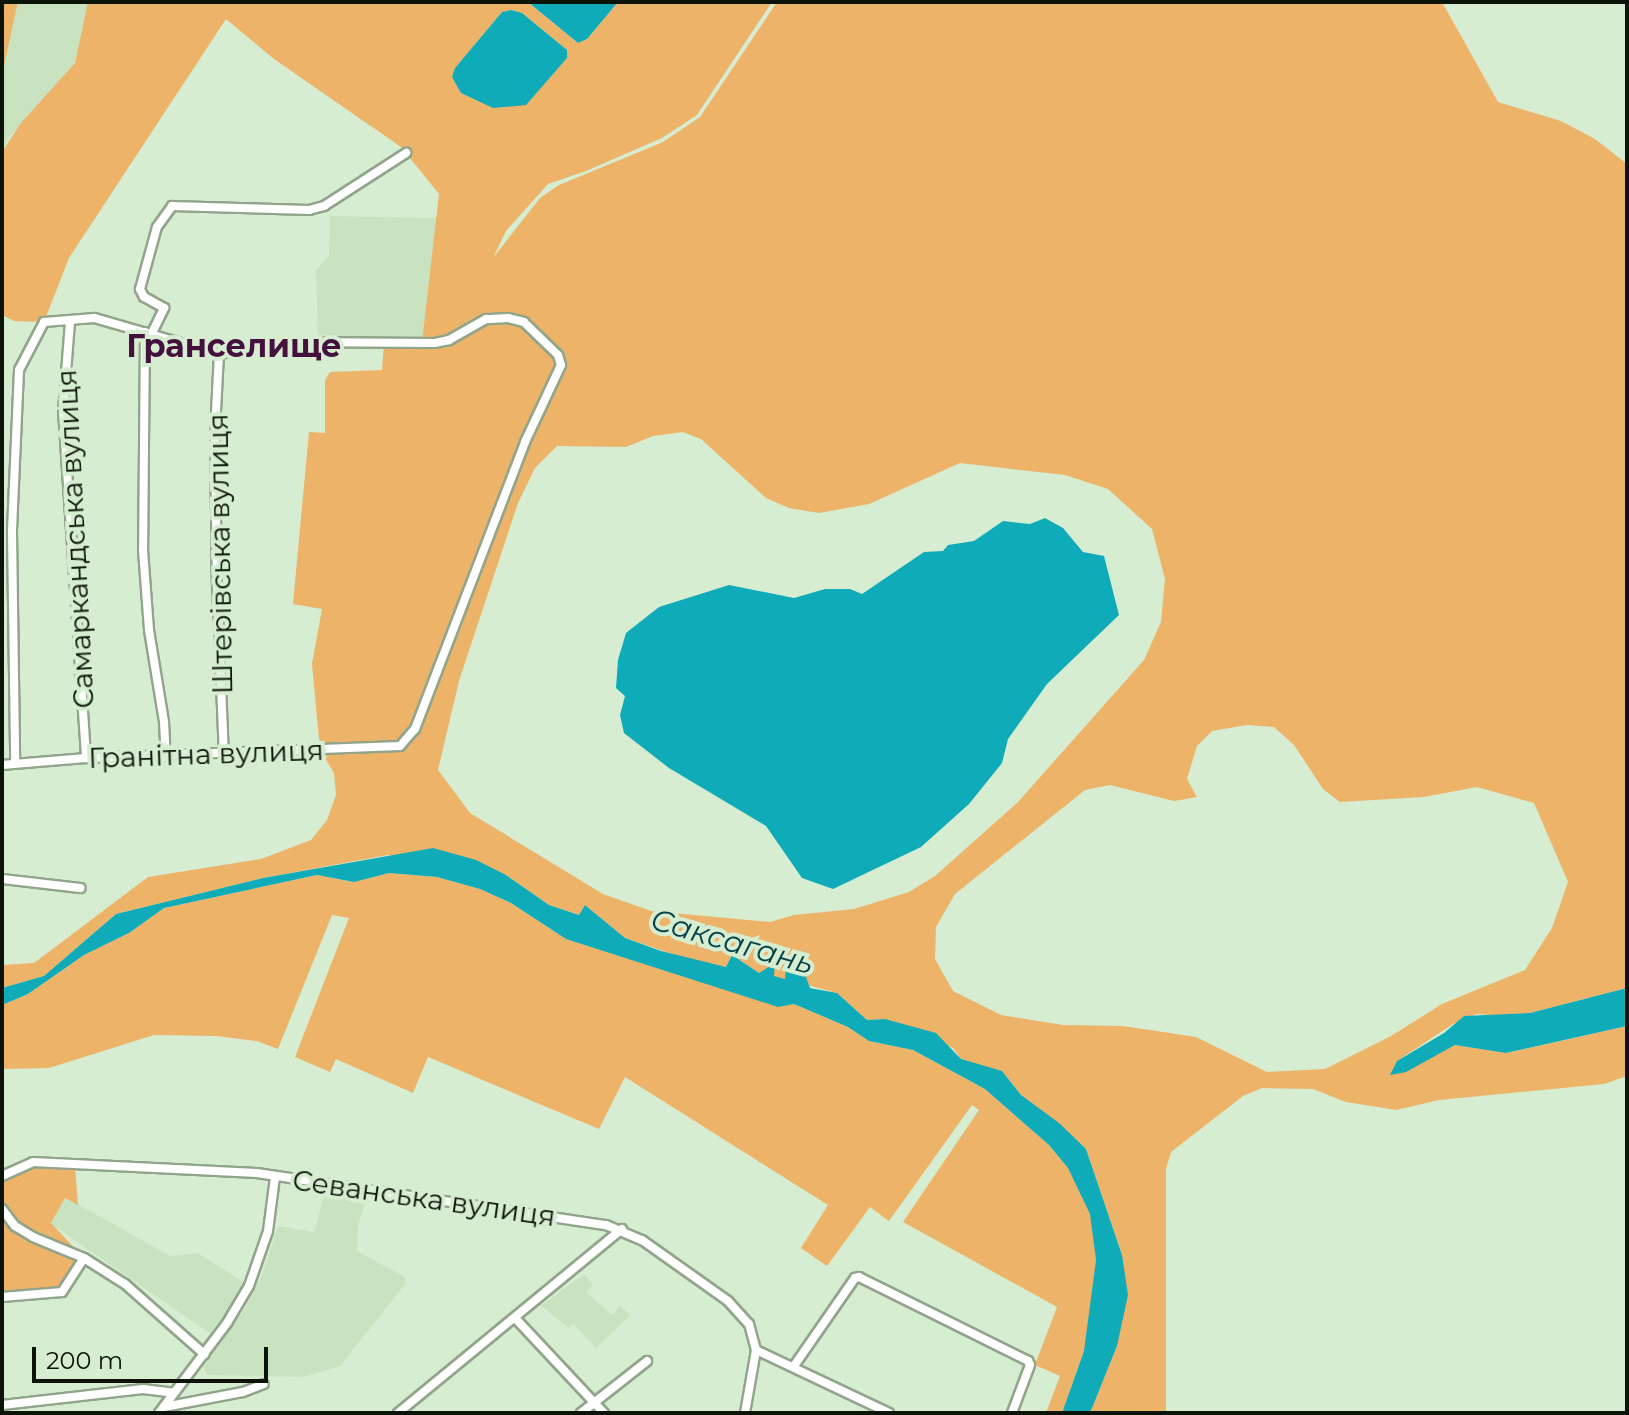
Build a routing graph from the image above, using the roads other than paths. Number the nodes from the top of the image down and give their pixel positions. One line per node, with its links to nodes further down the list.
1 (406, 153): 3 (street)
2 (70, 322): 3 (street); 5 (street); 8 (street, Самаркандська вулиця)
3 (148, 333): 4 (street); 7 (street)
4 (219, 354): 6 (street, Штерівська вулиця); 6 (street, Гранітна вулиця)
5 (7, 534): 9 (street)
6 (224, 755): 7 (street, Гранітна вулиця)
7 (166, 757): 8 (street, Гранітна вулиця)
8 (86, 758): 9 (street, Гранітна вулиця)
9 (15, 762): 10 (street, Гранітна вулиця)
10 (2, 765)
11 (2, 879): 12 (street)
12 (80, 888)
13 (2, 1176): 14 (street, Севанська вулиця)
14 (275, 1177): 16 (street, Севанська вулиця); 21 (street)
15 (2, 1209): 17 (street)
16 (622, 1229): 19 (street); 20 (street, Севанська вулиця)
17 (84, 1258): 18 (street); 21 (street)
18 (2, 1297)
19 (516, 1319): 26 (street); 29 (street)
20 (756, 1350): 23 (street); 32 (street)
21 (204, 1354): 25 (street)
22 (647, 1361): 26 (street)
23 (794, 1366): 33 (street); 34 (street)
24 (264, 1384): 28 (street)
25 (174, 1393): 27 (street); 28 (street)
26 (595, 1403): 30 (street); 31 (street)
27 (2, 1405)
28 (161, 1410)
29 (398, 1413)
30 (581, 1413)
31 (604, 1413)
32 (745, 1413)
33 (889, 1413)
34 (1012, 1413)

